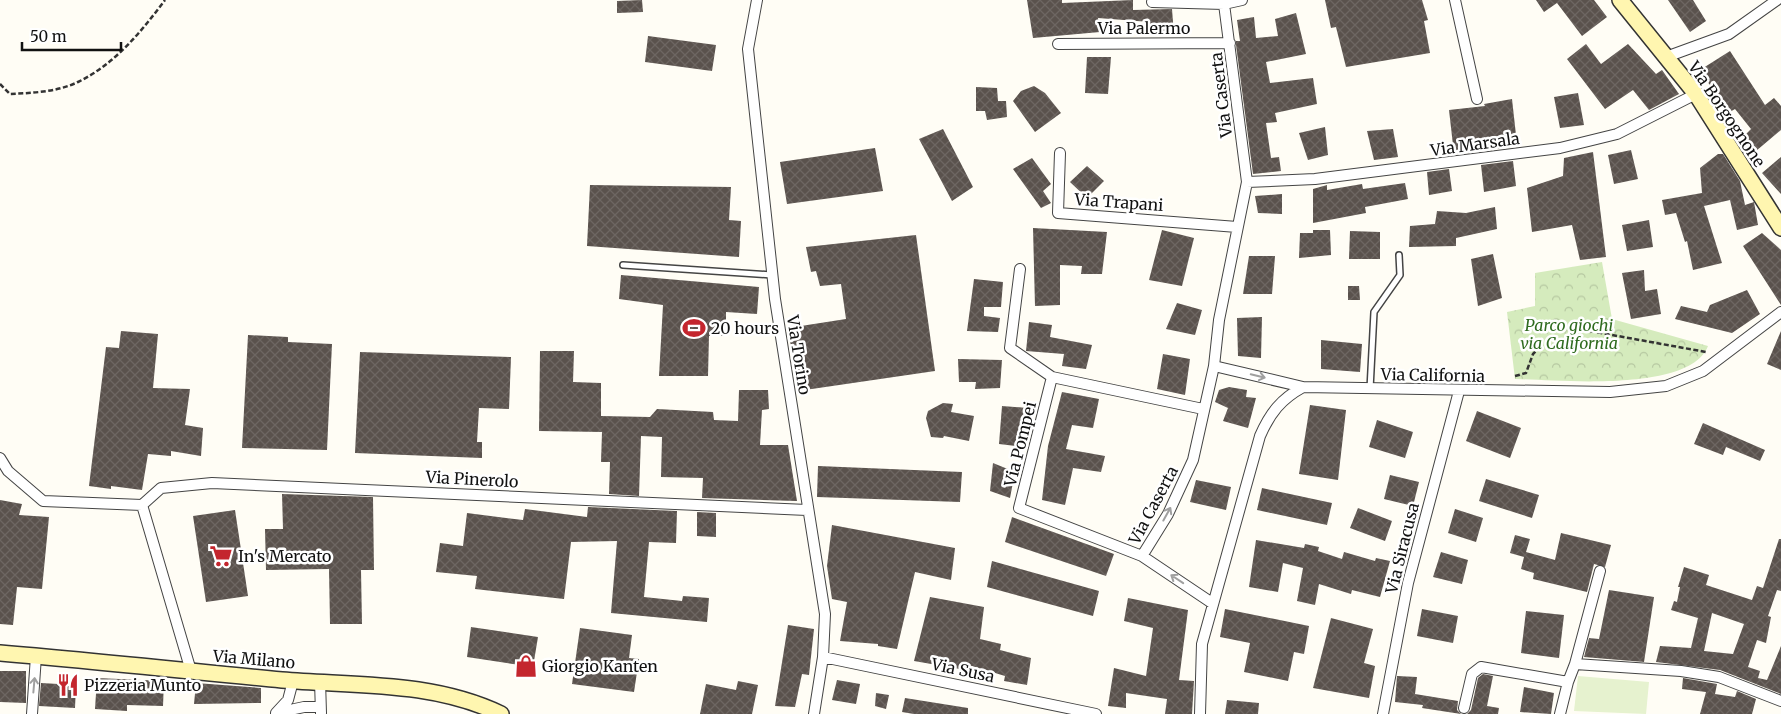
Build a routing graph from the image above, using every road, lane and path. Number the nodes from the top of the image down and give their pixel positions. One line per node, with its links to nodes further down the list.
1 (165, 0): 12 (path)
2 (756, 0): 22 (street, Via Torino)
3 (1242, 0): 8 (street, Via Palermo)
4 (1455, 0): 14 (street)
5 (1620, 0): 11 (main road, Via Borgognone)
6 (1777, 0): 11 (street)
7 (1152, 2): 8 (street, Via Palermo)
8 (1224, 4): 9 (street, Via Caserta)
9 (1230, 43): 10 (street, Via Palermo); 16 (street, Via Caserta)
10 (1058, 44)
11 (1666, 56): 13 (main road, Via Borgognone)
12 (0, 84)
13 (1696, 94): 16 (street, Via Marsala); 18 (main road, Via Borgognone)
14 (1477, 99)
15 (1060, 153): 17 (street, Via Trapani)
16 (1247, 182): 17 (street, Via Caserta)
17 (1237, 227): 27 (street, Via Caserta)
18 (1781, 228)
19 (1399, 255): 31 (lane)
20 (623, 265): 22 (lane)
21 (1020, 269): 28 (street)
22 (772, 275): 36 (street, Via Torino)
23 (1781, 312): 32 (street, Via California)
24 (1590, 331): 26 (path)
25 (1542, 346): 29 (path)
26 (1706, 352)
27 (1214, 366): 30 (street, one-way to 30); 33 (street, Via Caserta)
28 (1052, 376): 33 (street); 37 (street, Via Pompei)
29 (1515, 376)
30 (1302, 387): 31 (street, Via California); 39 (street)
31 (1370, 390): 32 (street, Via California)
32 (1459, 391): 57 (street, Via Siracusa)
33 (1203, 409): 37 (street, Via Caserta, one-way to 33)
34 (0, 458): 35 (street)
35 (142, 506): 36 (street, Via Pinerolo); 44 (street)
36 (808, 510): 42 (street, Via Torino)
37 (1142, 556): 39 (street, Via Caserta, one-way to 37)
38 (1600, 571): 43 (street)
39 (1212, 603): 56 (street)
40 (0, 653): 41 (main road, Via Milano)
41 (36, 656): 44 (main road, Via Milano); 51 (street, one-way to 41)
42 (823, 657): 54 (street, Via Torino); 55 (street, Via Susa)
43 (1576, 664): 47 (street); 48 (street)
44 (191, 671): 45 (main road, Via Milano)
45 (293, 681): 46 (main road, Via Milano); 52 (street)
46 (320, 681): 50 (street); 53 (main road, Via Milano)
47 (1568, 682): 49 (street); 58 (street)
48 (1781, 701)
49 (1464, 708)
50 (321, 711): 52 (street)
51 (32, 714)
52 (274, 714)
53 (501, 714)
54 (814, 714)
55 (1096, 714)
56 (1200, 714)
57 (1383, 714)
58 (1560, 714)

